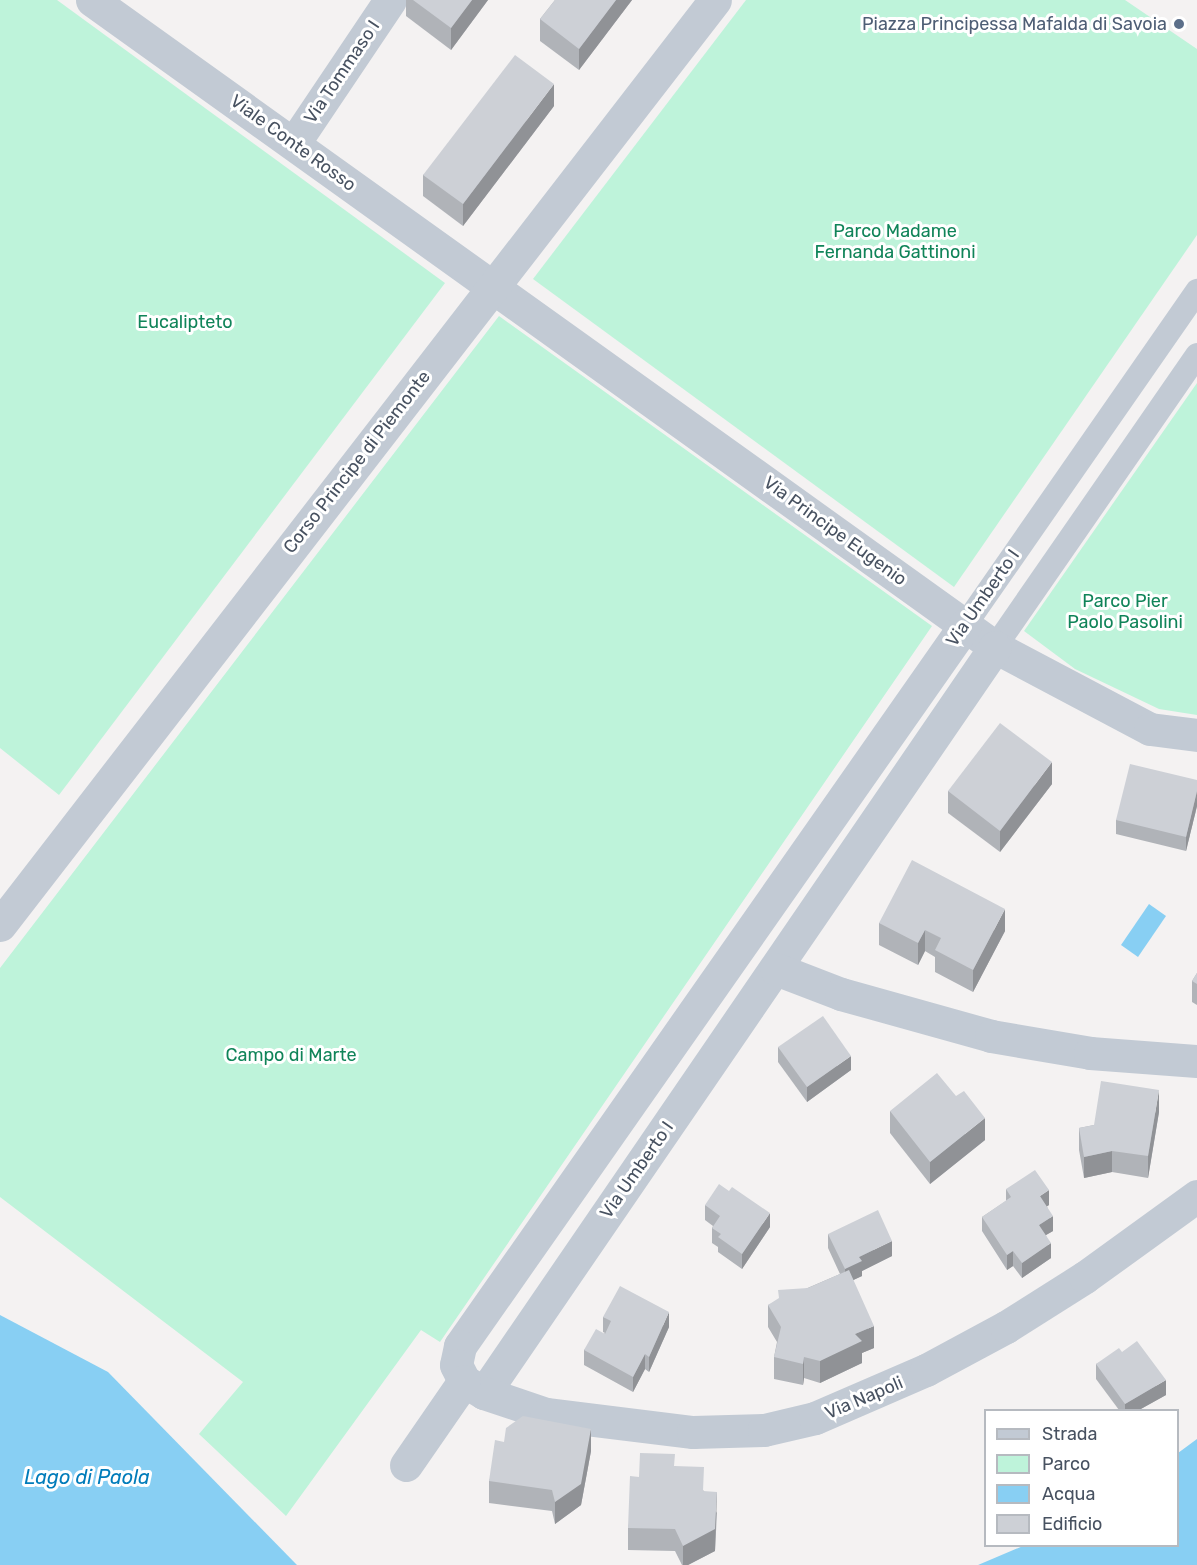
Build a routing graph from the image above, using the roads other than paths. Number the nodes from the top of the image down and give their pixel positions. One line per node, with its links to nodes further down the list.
1 (92, 0): 4 (street, Viale Conte Rosso)
2 (390, 0): 4 (street, Via Tommaso I)
3 (715, 0): 5 (street, Corso Principe di Piemonte)
4 (294, 143): 5 (street, Viale Conte Rosso)
5 (493, 286): 8 (street, Via Principe Eugenio); 12 (street, Corso Principe di Piemonte)
6 (1197, 291): 8 (street, Via Umberto I)
7 (1197, 355): 9 (street, Via Umberto I)
8 (965, 625): 9 (street, Via Principe Eugenio); 11 (street, Via Umberto I)
9 (995, 647): 10 (street, Via Principe Eugenio); 13 (street, Via Umberto I)
10 (1197, 735)
11 (769, 904): 13 (street); 17 (street, Via Umberto I)
12 (0, 925)
13 (804, 928): 14 (street, Via Umberto I)
14 (776, 969): 15 (street); 17 (street, Via Umberto I)
15 (1197, 1061)
16 (1197, 1196): 17 (street, Via Napoli)
17 (474, 1387): 18 (street, Via Umberto I)
18 (406, 1465)

